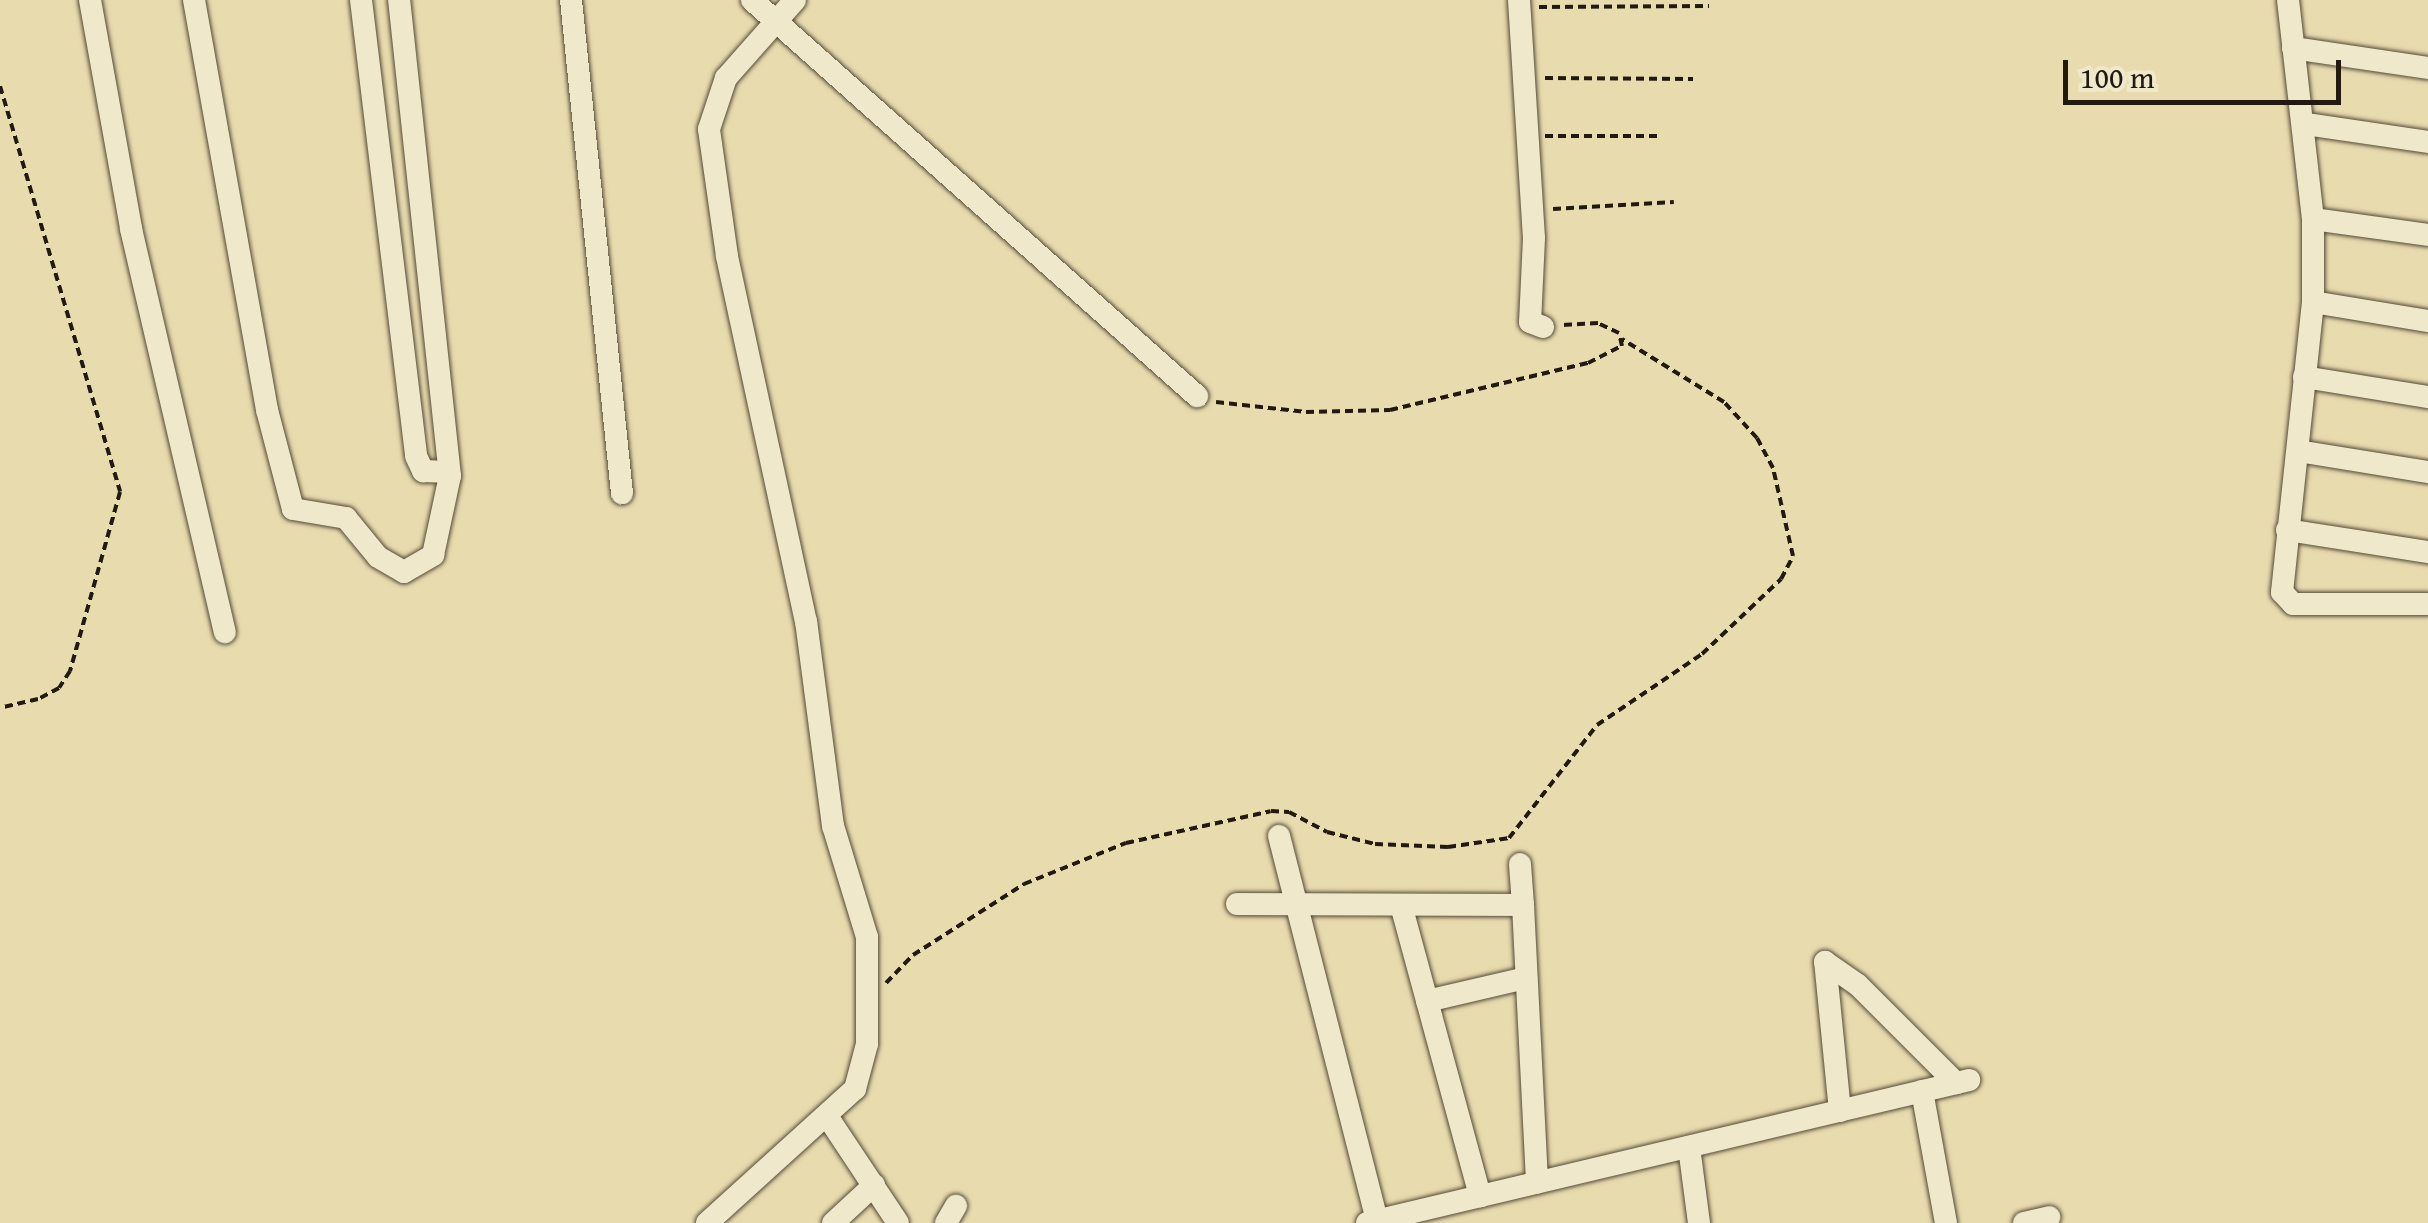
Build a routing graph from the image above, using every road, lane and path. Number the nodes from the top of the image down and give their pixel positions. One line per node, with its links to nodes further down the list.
1 (90, 0): 39 (street)
2 (194, 0): 33 (street)
3 (361, 0): 33 (street)
4 (399, 0): 33 (street)
5 (571, 0): 35 (street)
6 (752, 0): 11 (street)
7 (796, 0): 11 (street)
8 (2288, 0): 12 (street)
9 (1519, 4): 10 (path); 14 (street)
10 (1709, 6)
11 (778, 20): 30 (street); 48 (street)
12 (2293, 48): 13 (street); 17 (street)
13 (2428, 68)
14 (1525, 78): 15 (path); 18 (street)
15 (1693, 79)
16 (0, 86): 40 (path)
17 (2306, 124): 20 (street); 23 (street)
18 (1530, 136): 19 (path); 22 (street)
19 (1659, 136)
20 (2428, 142)
21 (1674, 202): 22 (path)
22 (1533, 210): 27 (street)
23 (2313, 219): 24 (street); 25 (street)
24 (2428, 235)
25 (2312, 302): 26 (street); 29 (street)
26 (2428, 321)
27 (1542, 327): 28 (path)
28 (1622, 339): 30 (path); 48 (path)
29 (2304, 377): 31 (street); 32 (street)
30 (1196, 396)
31 (2428, 397)
32 (2298, 451): 34 (street); 36 (street)
33 (449, 472)
34 (2428, 472)
35 (622, 493)
36 (2287, 530): 37 (street); 38 (street)
37 (2428, 552)
38 (2428, 604)
39 (225, 632)
40 (0, 708)
41 (1279, 836): 44 (street)
42 (1520, 864): 46 (street)
43 (1237, 904): 44 (street)
44 (1296, 904): 45 (street); 58 (street)
45 (1402, 904): 46 (street); 49 (street)
46 (1522, 905): 47 (street)
47 (1526, 978): 49 (street); 54 (street)
48 (870, 1002): 52 (street)
49 (1427, 1002): 56 (street)
50 (1922, 1091): 51 (street); 51 (street); 63 (street)
51 (1840, 1111): 53 (street)
52 (826, 1116): 55 (street); 59 (street)
53 (1688, 1147): 54 (street); 62 (street)
54 (1538, 1182): 56 (street)
55 (874, 1186): 60 (street); 61 (street)
56 (1480, 1196): 58 (street)
57 (2049, 1217): 64 (street)
58 (1374, 1222)
59 (706, 1223)
60 (833, 1223)
61 (898, 1223)
62 (1699, 1223)
63 (1946, 1223)
64 (2024, 1223)

